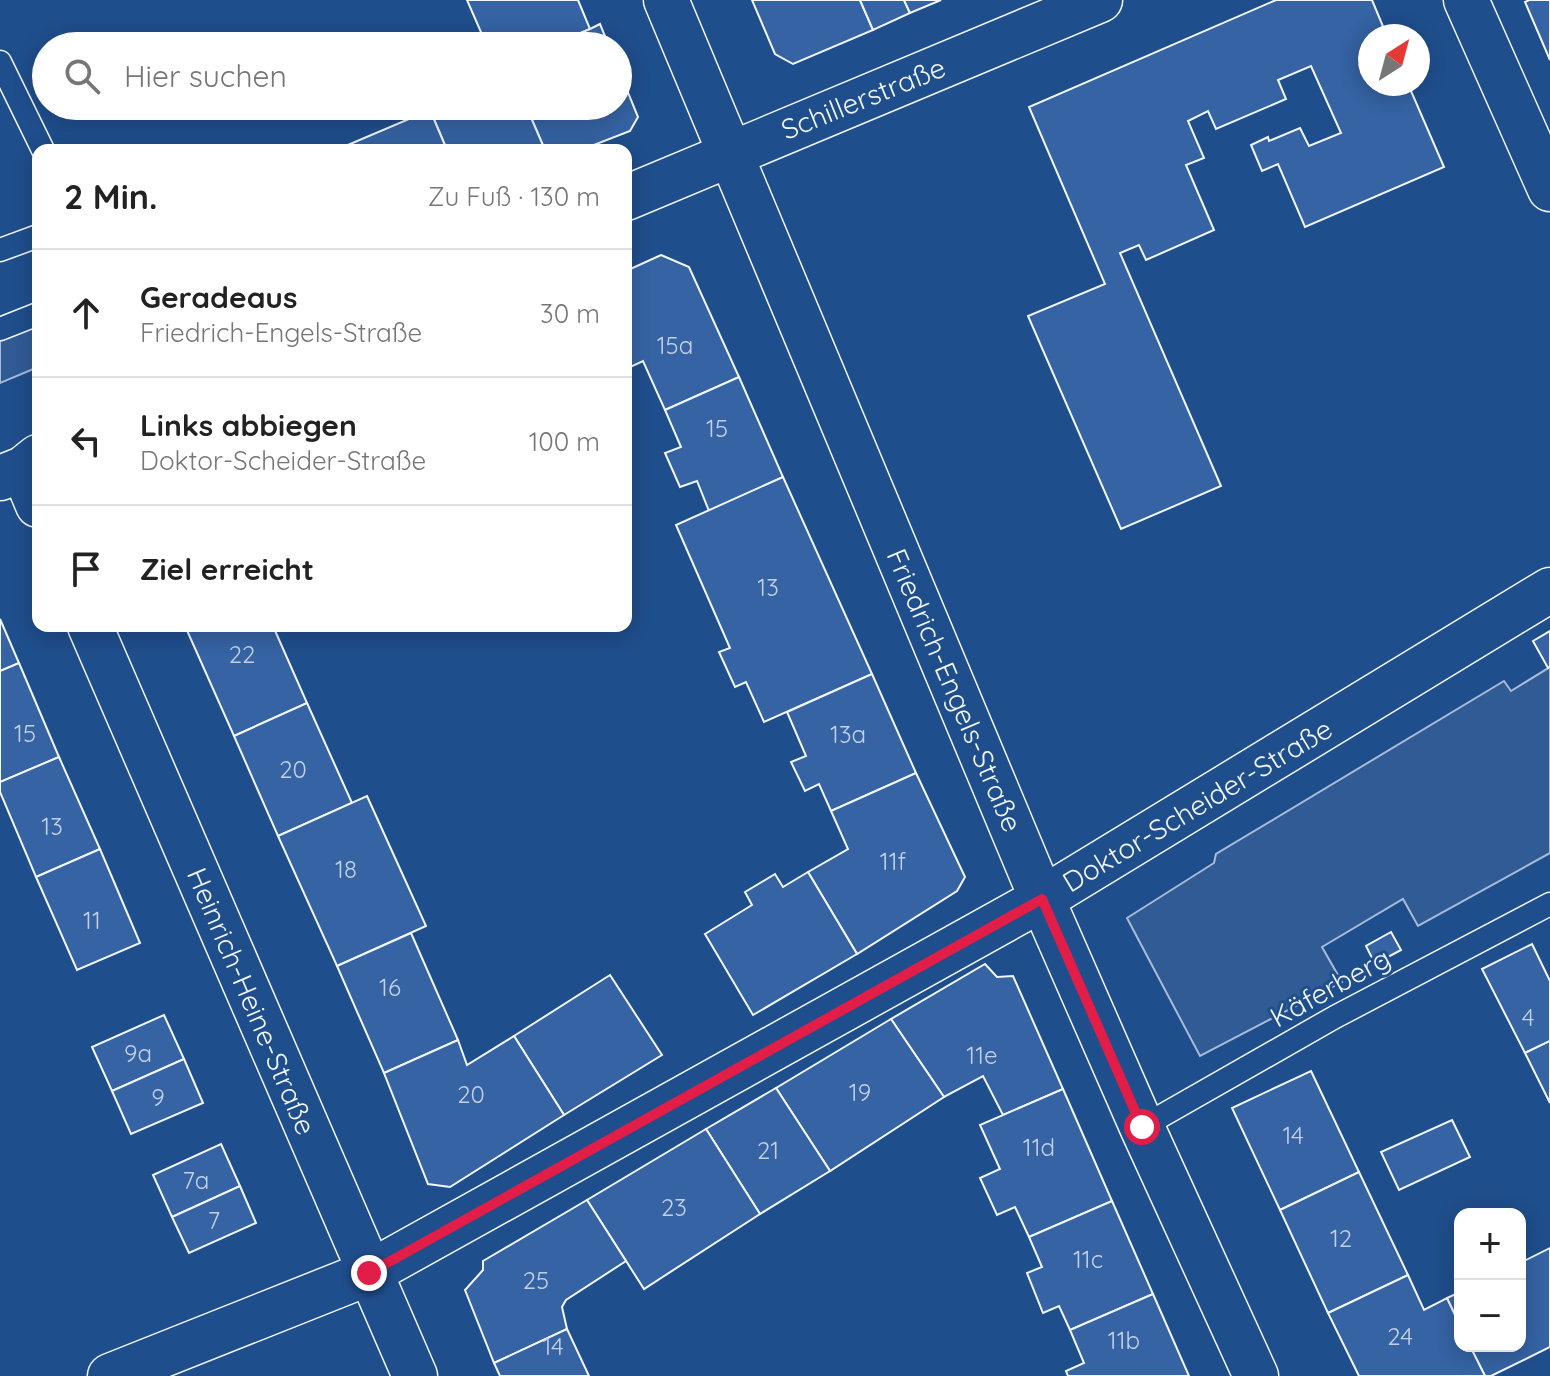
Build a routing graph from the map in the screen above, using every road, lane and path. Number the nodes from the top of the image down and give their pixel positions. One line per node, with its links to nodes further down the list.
1 (666, 0): 6 (street, Friedrich-Engels-Straße)
2 (1100, 0): 6 (street, Schillerstraße)
3 (1466, 0): 7 (street)
4 (0, 62): 5 (lane)
5 (40, 144)
6 (730, 153): 8 (street, Schillerstraße); 15 (street, Friedrich-Engels-Straße)
7 (1550, 189)
8 (632, 195)
9 (32, 238): 10 (lane)
10 (0, 250)
11 (32, 316): 12 (lane)
12 (0, 329)
13 (1550, 590): 15 (street, Doktor-Scheider-Straße)
14 (93, 632): 18 (street, Heinrich-Heine-Straße)
15 (1042, 899): 17 (street, Friedrich-Engels-Straße); 18 (street, Doktor-Scheider-Straße)
16 (1550, 904): 17 (lane, Käferberg)
17 (1142, 1127): 21 (street, Friedrich-Engels-Straße)
18 (369, 1273): 19 (street, Doktor-Scheider-Straße); 20 (street, Heinrich-Heine-Straße)
19 (110, 1376)
20 (415, 1376)
21 (1256, 1376)

